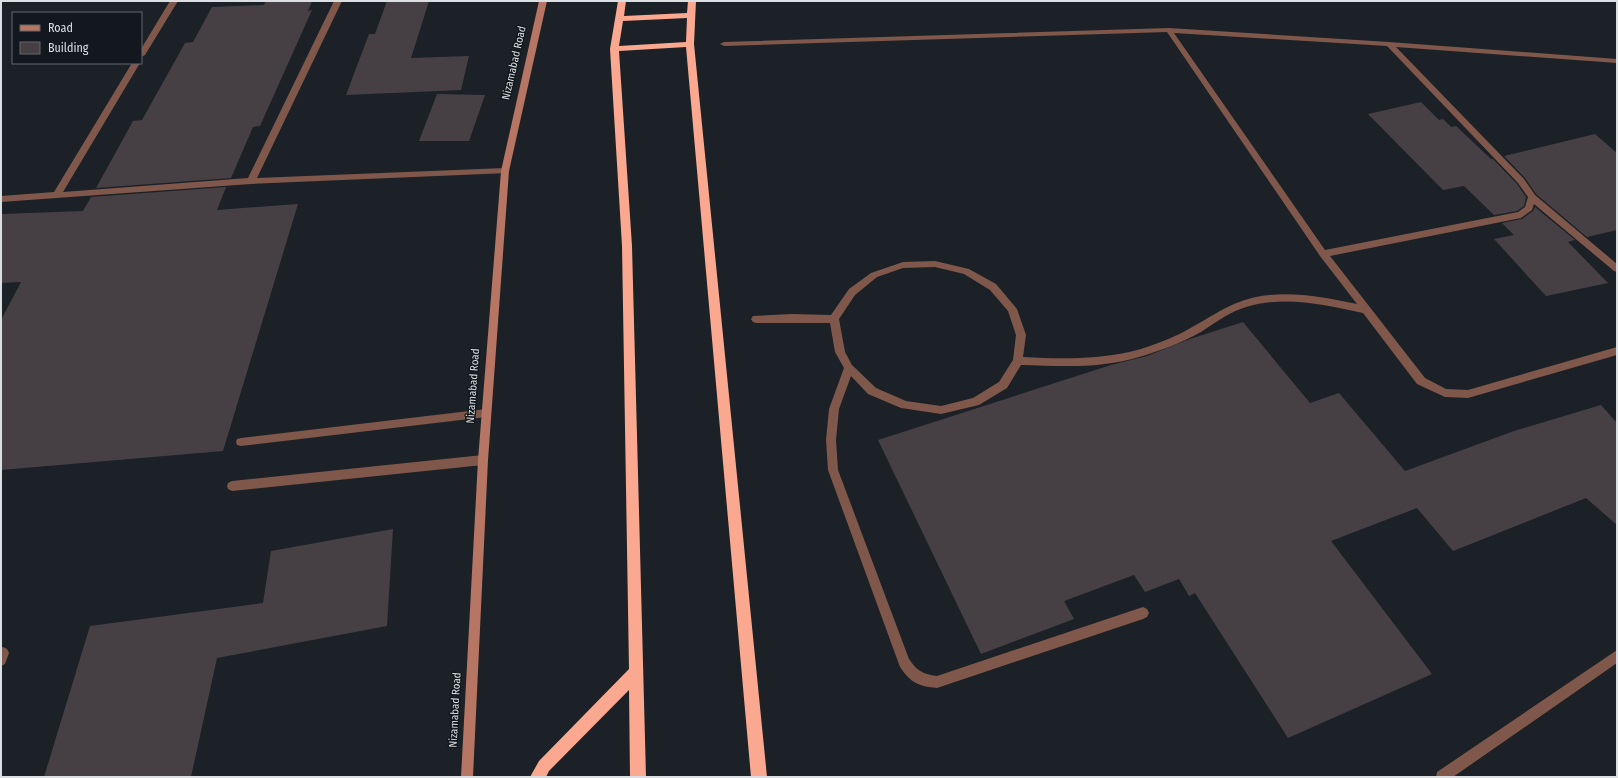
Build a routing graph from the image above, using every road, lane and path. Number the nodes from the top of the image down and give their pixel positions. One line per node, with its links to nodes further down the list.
1 (174, 1): 13 (street)
2 (338, 1): 17 (street)
3 (543, 1): 16 (main road, Nizamabad Road)
4 (622, 1): 7 (highway)
5 (692, 1): 6 (highway)
6 (691, 15): 7 (highway); 9 (highway)
7 (619, 19): 12 (highway)
8 (1169, 30): 10 (street); 11 (street); 21 (street)
9 (690, 44): 12 (highway); 39 (highway)
10 (724, 44)
11 (1389, 44): 14 (street); 19 (street)
12 (614, 49): 35 (highway)
13 (142, 53)
14 (1615, 62)
15 (135, 64): 18 (street)
16 (505, 171): 17 (street); 29 (main road, Nizamabad Road)
17 (250, 181): 18 (street)
18 (57, 194): 20 (street)
19 (1532, 197): 21 (street); 22 (street)
20 (1, 199)
21 (1323, 254): 23 (street)
22 (1617, 268)
23 (1366, 310): 26 (street); 27 (street)
24 (756, 319): 25 (street)
25 (834, 320): 27 (street); 28 (street)
26 (1617, 351)
27 (1018, 361): 28 (street)
28 (849, 368): 33 (street)
29 (486, 413): 30 (street); 31 (main road, Nizamabad Road)
30 (241, 442)
31 (483, 460): 32 (street); 36 (main road, Nizamabad Road)
32 (232, 486)
33 (1143, 613)
34 (1617, 656): 40 (street)
35 (636, 672): 37 (highway); 38 (highway)
36 (467, 777)
37 (538, 777)
38 (638, 777)
39 (759, 777)
40 (1442, 777)

